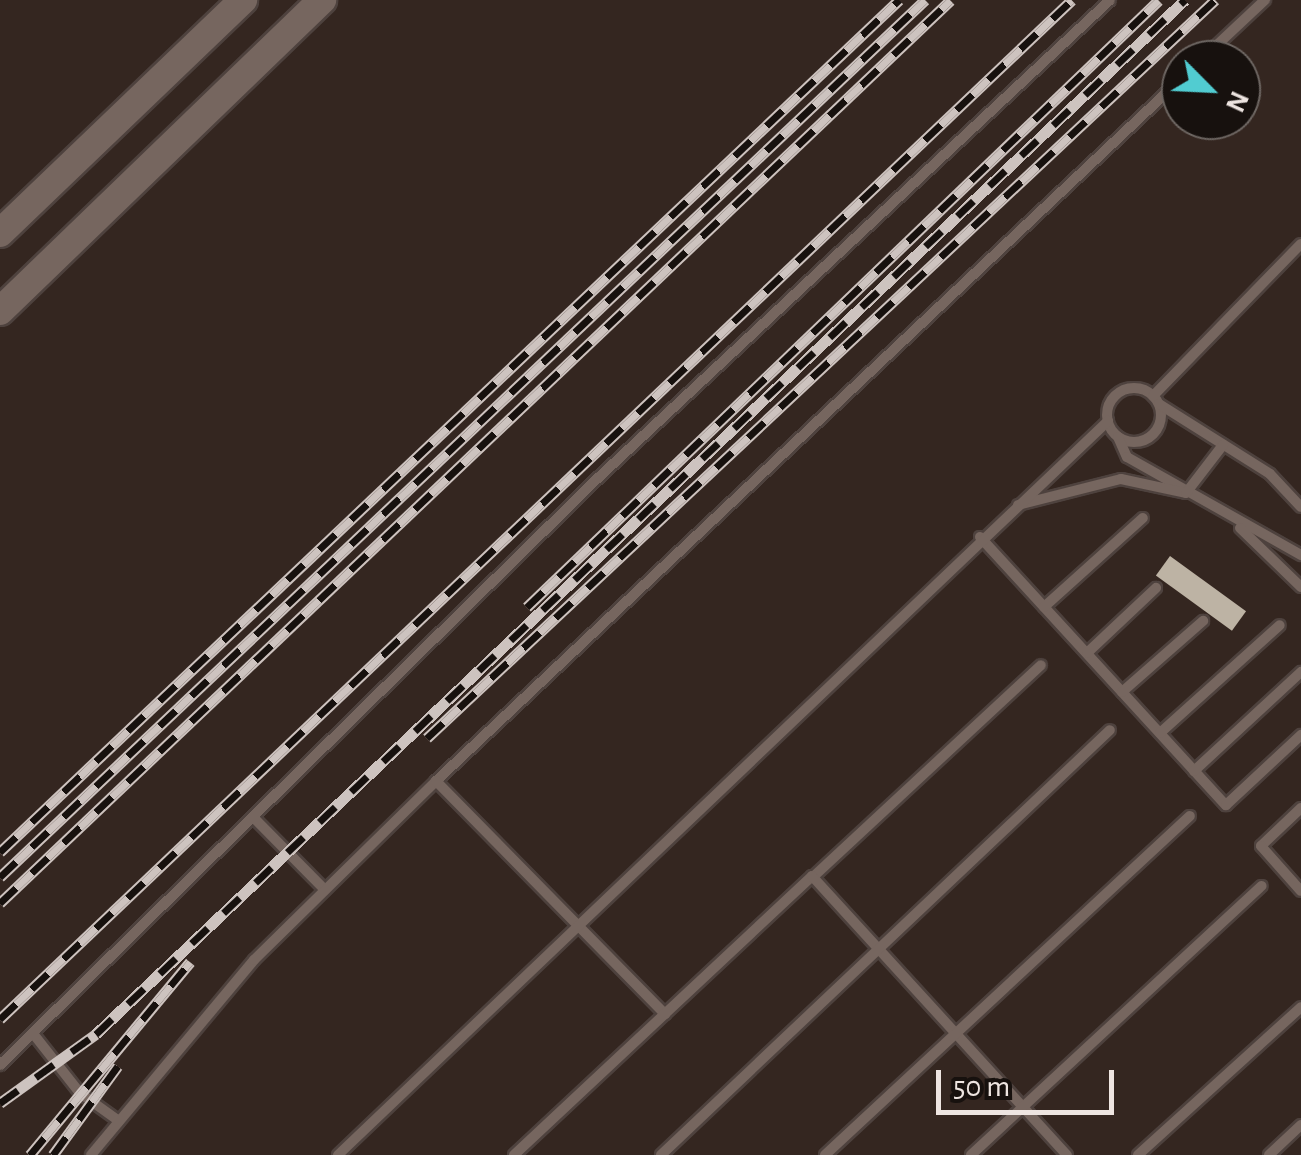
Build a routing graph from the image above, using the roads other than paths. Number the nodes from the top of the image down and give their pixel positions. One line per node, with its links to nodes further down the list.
1 (243, 0): 7 (street)
2 (322, 0): 9 (street)
3 (1110, 0): 39 (lane)
4 (1264, 0): 5 (lane)
5 (1223, 40)
6 (1161, 99): 36 (lane)
7 (0, 234)
8 (1301, 244): 10 (lane)
9 (0, 311)
10 (1156, 400): 11 (lane); 12 (lane); 13 (lane)
11 (1108, 421): 12 (lane); 18 (lane)
12 (1118, 437): 15 (lane)
13 (1223, 445): 14 (lane); 15 (lane)
14 (1270, 474): 16 (lane); 17 (lane)
15 (1186, 493): 18 (lane); 20 (lane)
16 (1301, 496)
17 (1301, 507)
18 (1010, 508): 21 (lane)
19 (1144, 518): 25 (lane)
20 (1232, 521): 22 (lane); 23 (lane)
21 (980, 537): 25 (lane); 44 (lane)
22 (1301, 555)
23 (1301, 587)
24 (1156, 588): 28 (lane)
25 (1044, 606): 28 (lane)
26 (1203, 621): 31 (lane)
27 (1280, 625): 33 (lane)
28 (1087, 653): 31 (lane)
29 (1041, 665): 40 (lane)
30 (1301, 672): 35 (lane)
31 (1122, 692): 33 (lane)
32 (1110, 730): 45 (lane)
33 (1160, 733): 35 (lane)
34 (1301, 736): 35 (lane)
35 (1194, 770)
36 (436, 781): 43 (lane); 44 (lane)
37 (1301, 808): 41 (lane)
38 (1190, 816): 48 (lane)
39 (256, 820): 43 (lane); 49 (lane)
40 (813, 876): 45 (lane); 47 (lane)
41 (1299, 883)
42 (1262, 886): 51 (lane)
43 (324, 890): 52 (lane)
44 (578, 923): 47 (lane); 55 (lane)
45 (880, 950): 48 (lane); 57 (lane)
46 (1301, 1007): 61 (lane)
47 (664, 1014): 56 (lane)
48 (956, 1034): 51 (lane); 58 (lane)
49 (35, 1036): 50 (lane); 52 (lane)
50 (0, 1065)
51 (1023, 1107): 59 (lane); 60 (lane)
52 (120, 1121): 54 (lane)
53 (1301, 1125): 62 (lane)
54 (91, 1155)
55 (338, 1155)
56 (514, 1155)
57 (660, 1155)
58 (825, 1155)
59 (971, 1155)
60 (1068, 1155)
61 (1138, 1155)
62 (1269, 1155)

